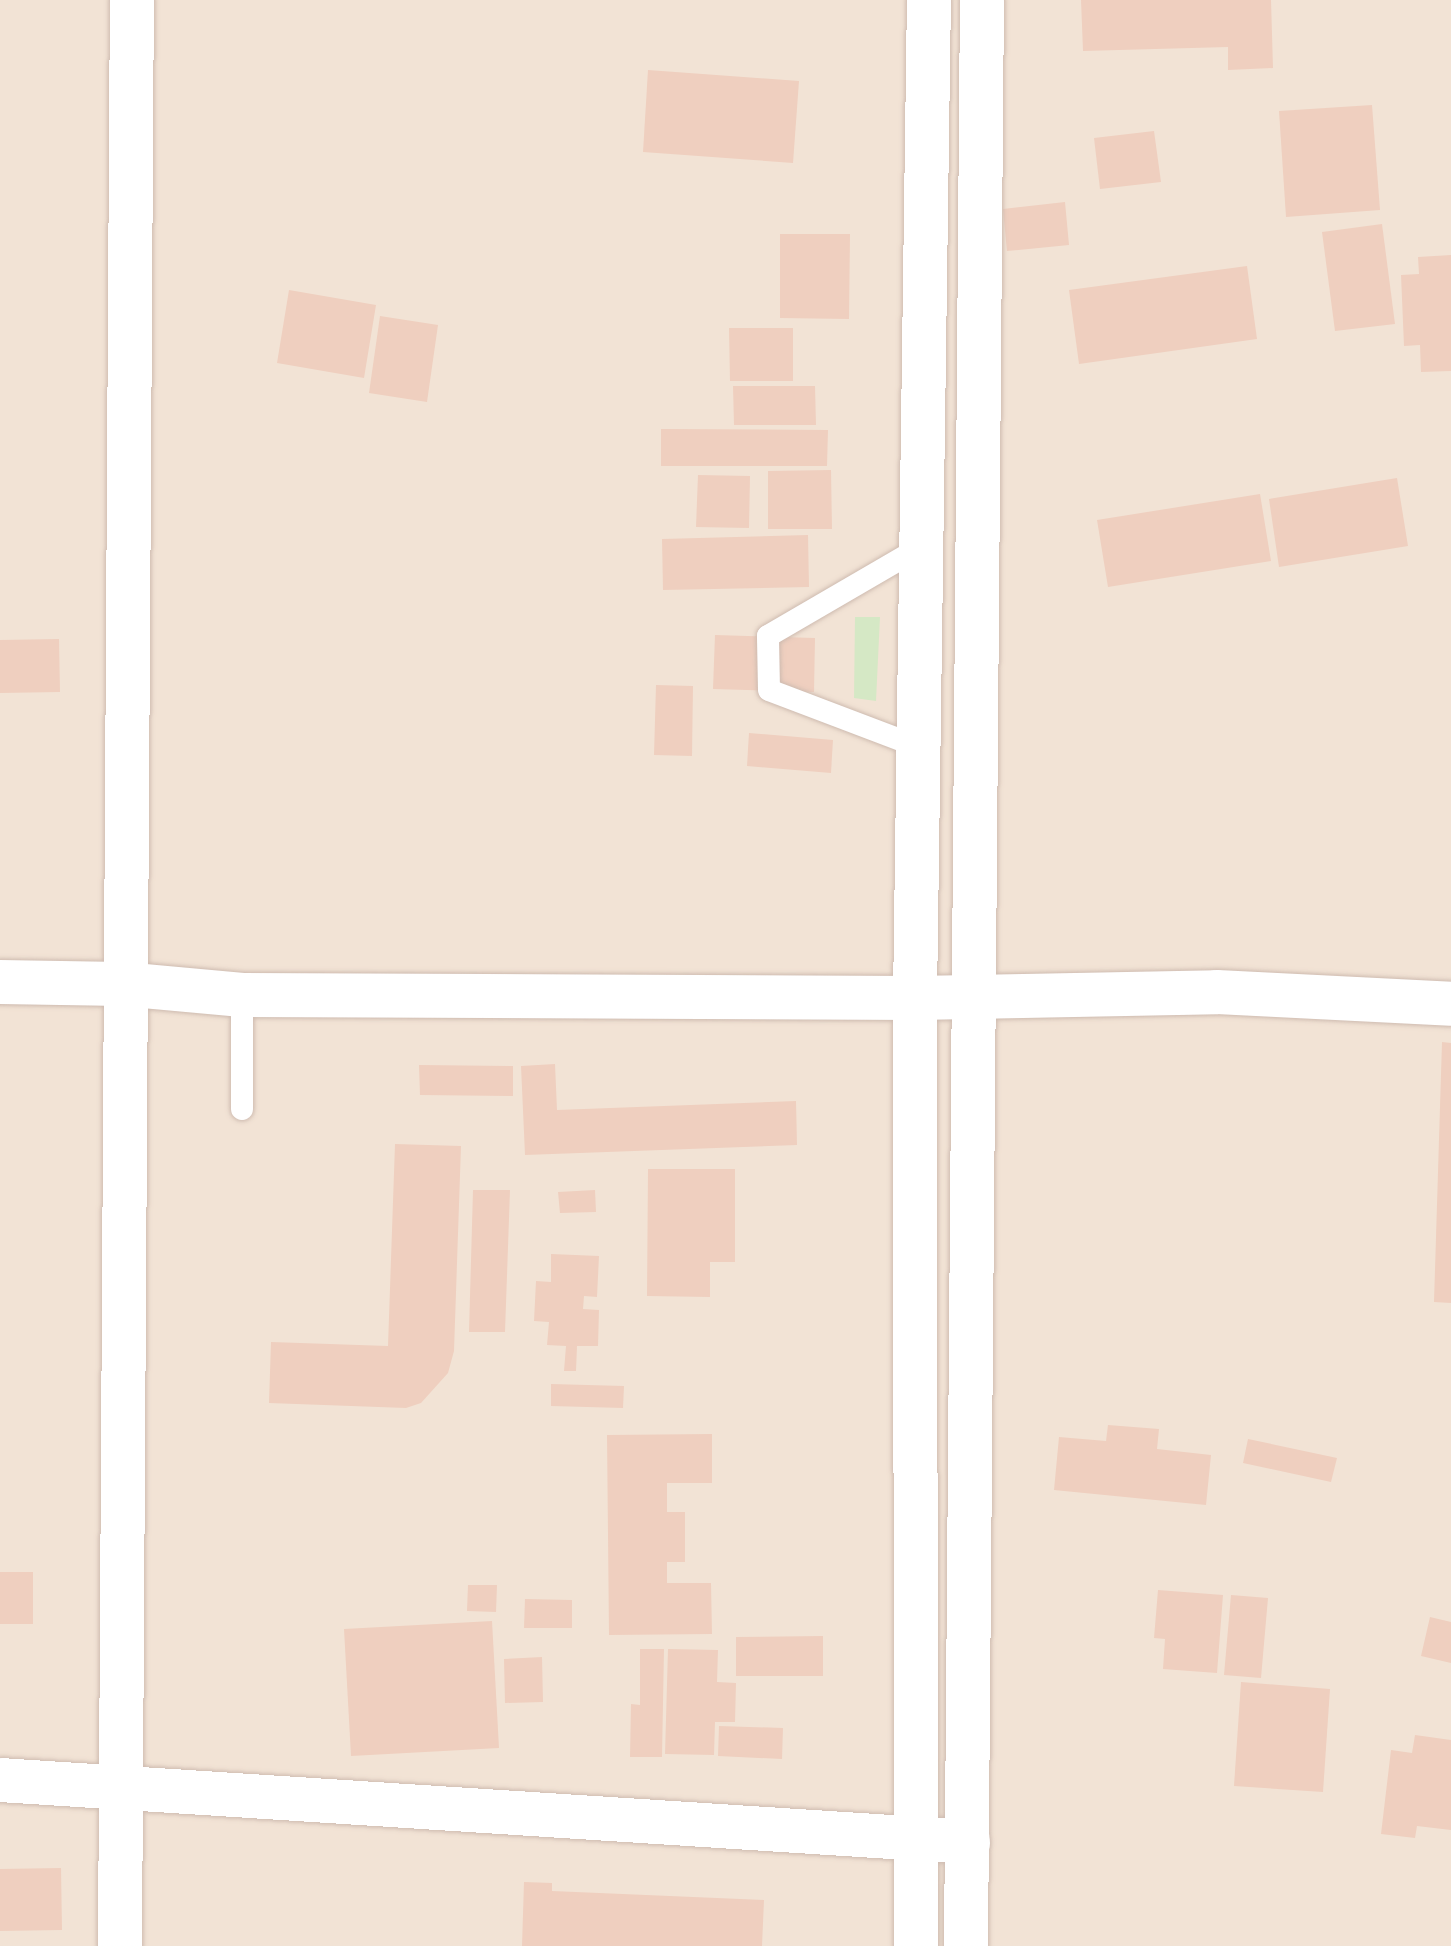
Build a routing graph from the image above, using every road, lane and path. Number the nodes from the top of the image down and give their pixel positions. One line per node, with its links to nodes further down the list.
1 (132, 0): 7 (street)
2 (929, 0): 4 (street)
3 (982, 0): 9 (street)
4 (921, 547): 5 (street); 5 (lane)
5 (919, 747): 10 (street)
6 (0, 982): 7 (street)
7 (122, 984): 8 (street); 14 (street)
8 (242, 995): 10 (street); 12 (lane)
9 (974, 996): 10 (street); 11 (street); 16 (street)
10 (915, 998): 15 (street)
11 (1451, 1004)
12 (242, 1109)
13 (0, 1780): 14 (street)
14 (123, 1790): 15 (street); 17 (street)
15 (918, 1841): 16 (street); 18 (street)
16 (968, 1842): 19 (street)
17 (120, 1946)
18 (916, 1946)
19 (966, 1946)

